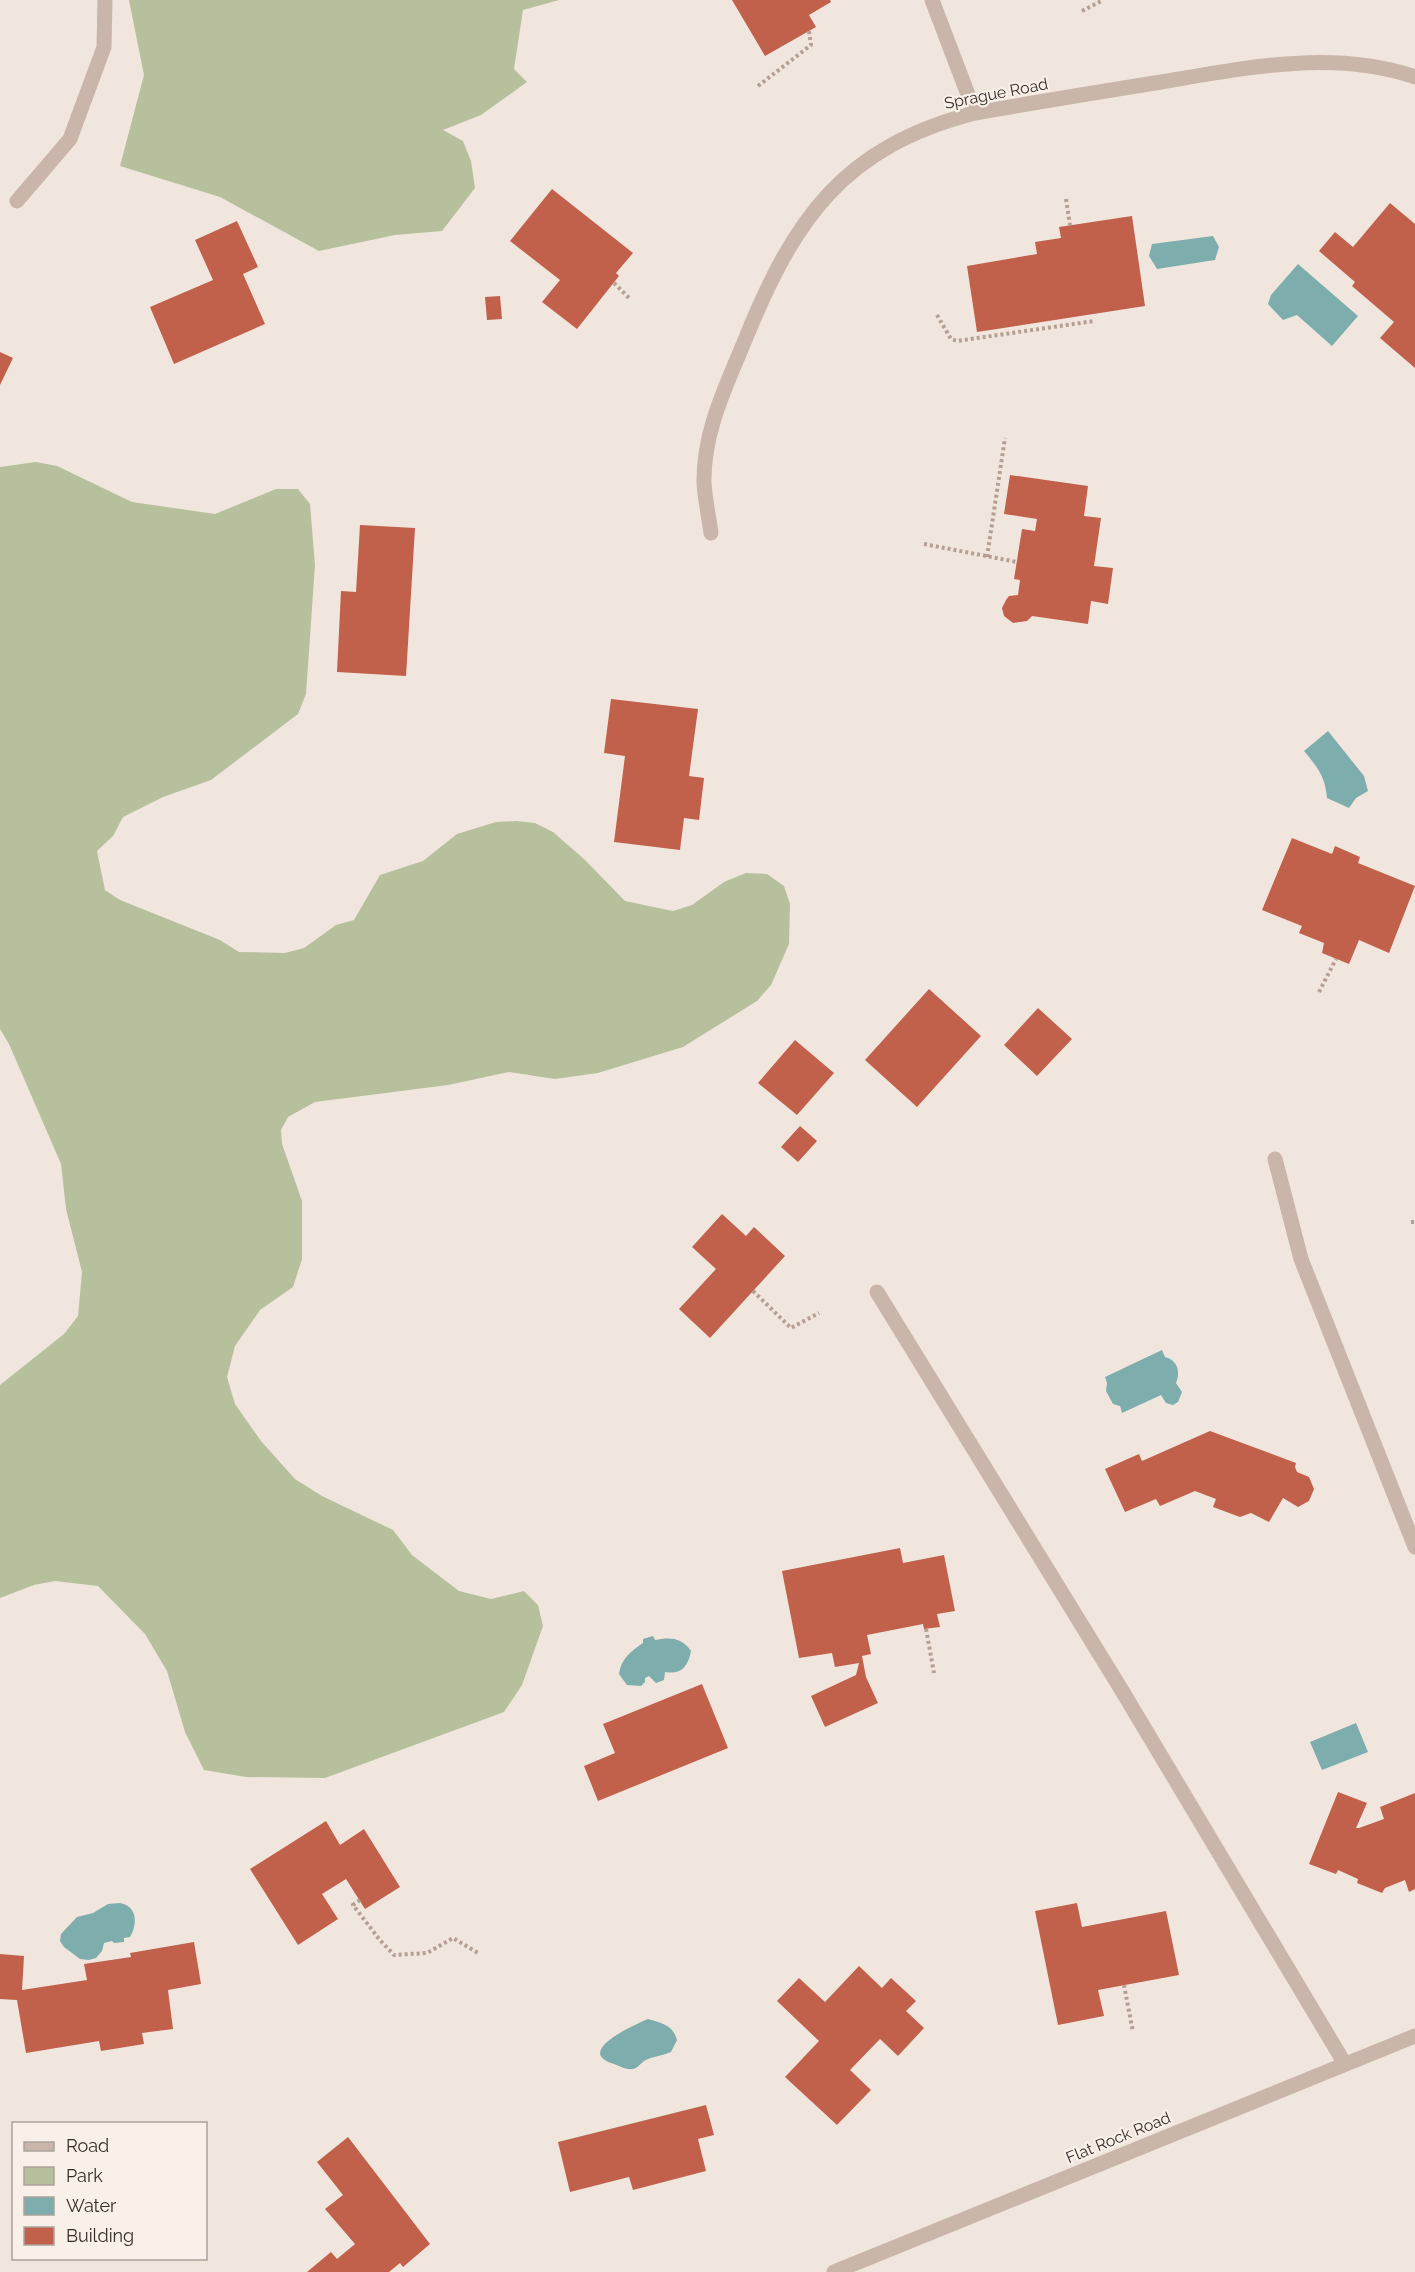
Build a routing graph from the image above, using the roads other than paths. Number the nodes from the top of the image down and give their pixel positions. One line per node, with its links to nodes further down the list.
1 (105, 0): 5 (street)
2 (932, 0): 4 (street)
3 (1415, 77): 4 (street, Sprague Road)
4 (975, 113): 6 (street, Sprague Road)
5 (17, 201)
6 (711, 533)
7 (1275, 1159): 9 (street)
8 (877, 1292): 11 (street)
9 (1415, 1547)
10 (1415, 2036): 11 (street, Flat Rock Road)
11 (1345, 2064): 12 (street, Flat Rock Road)
12 (834, 2272)

